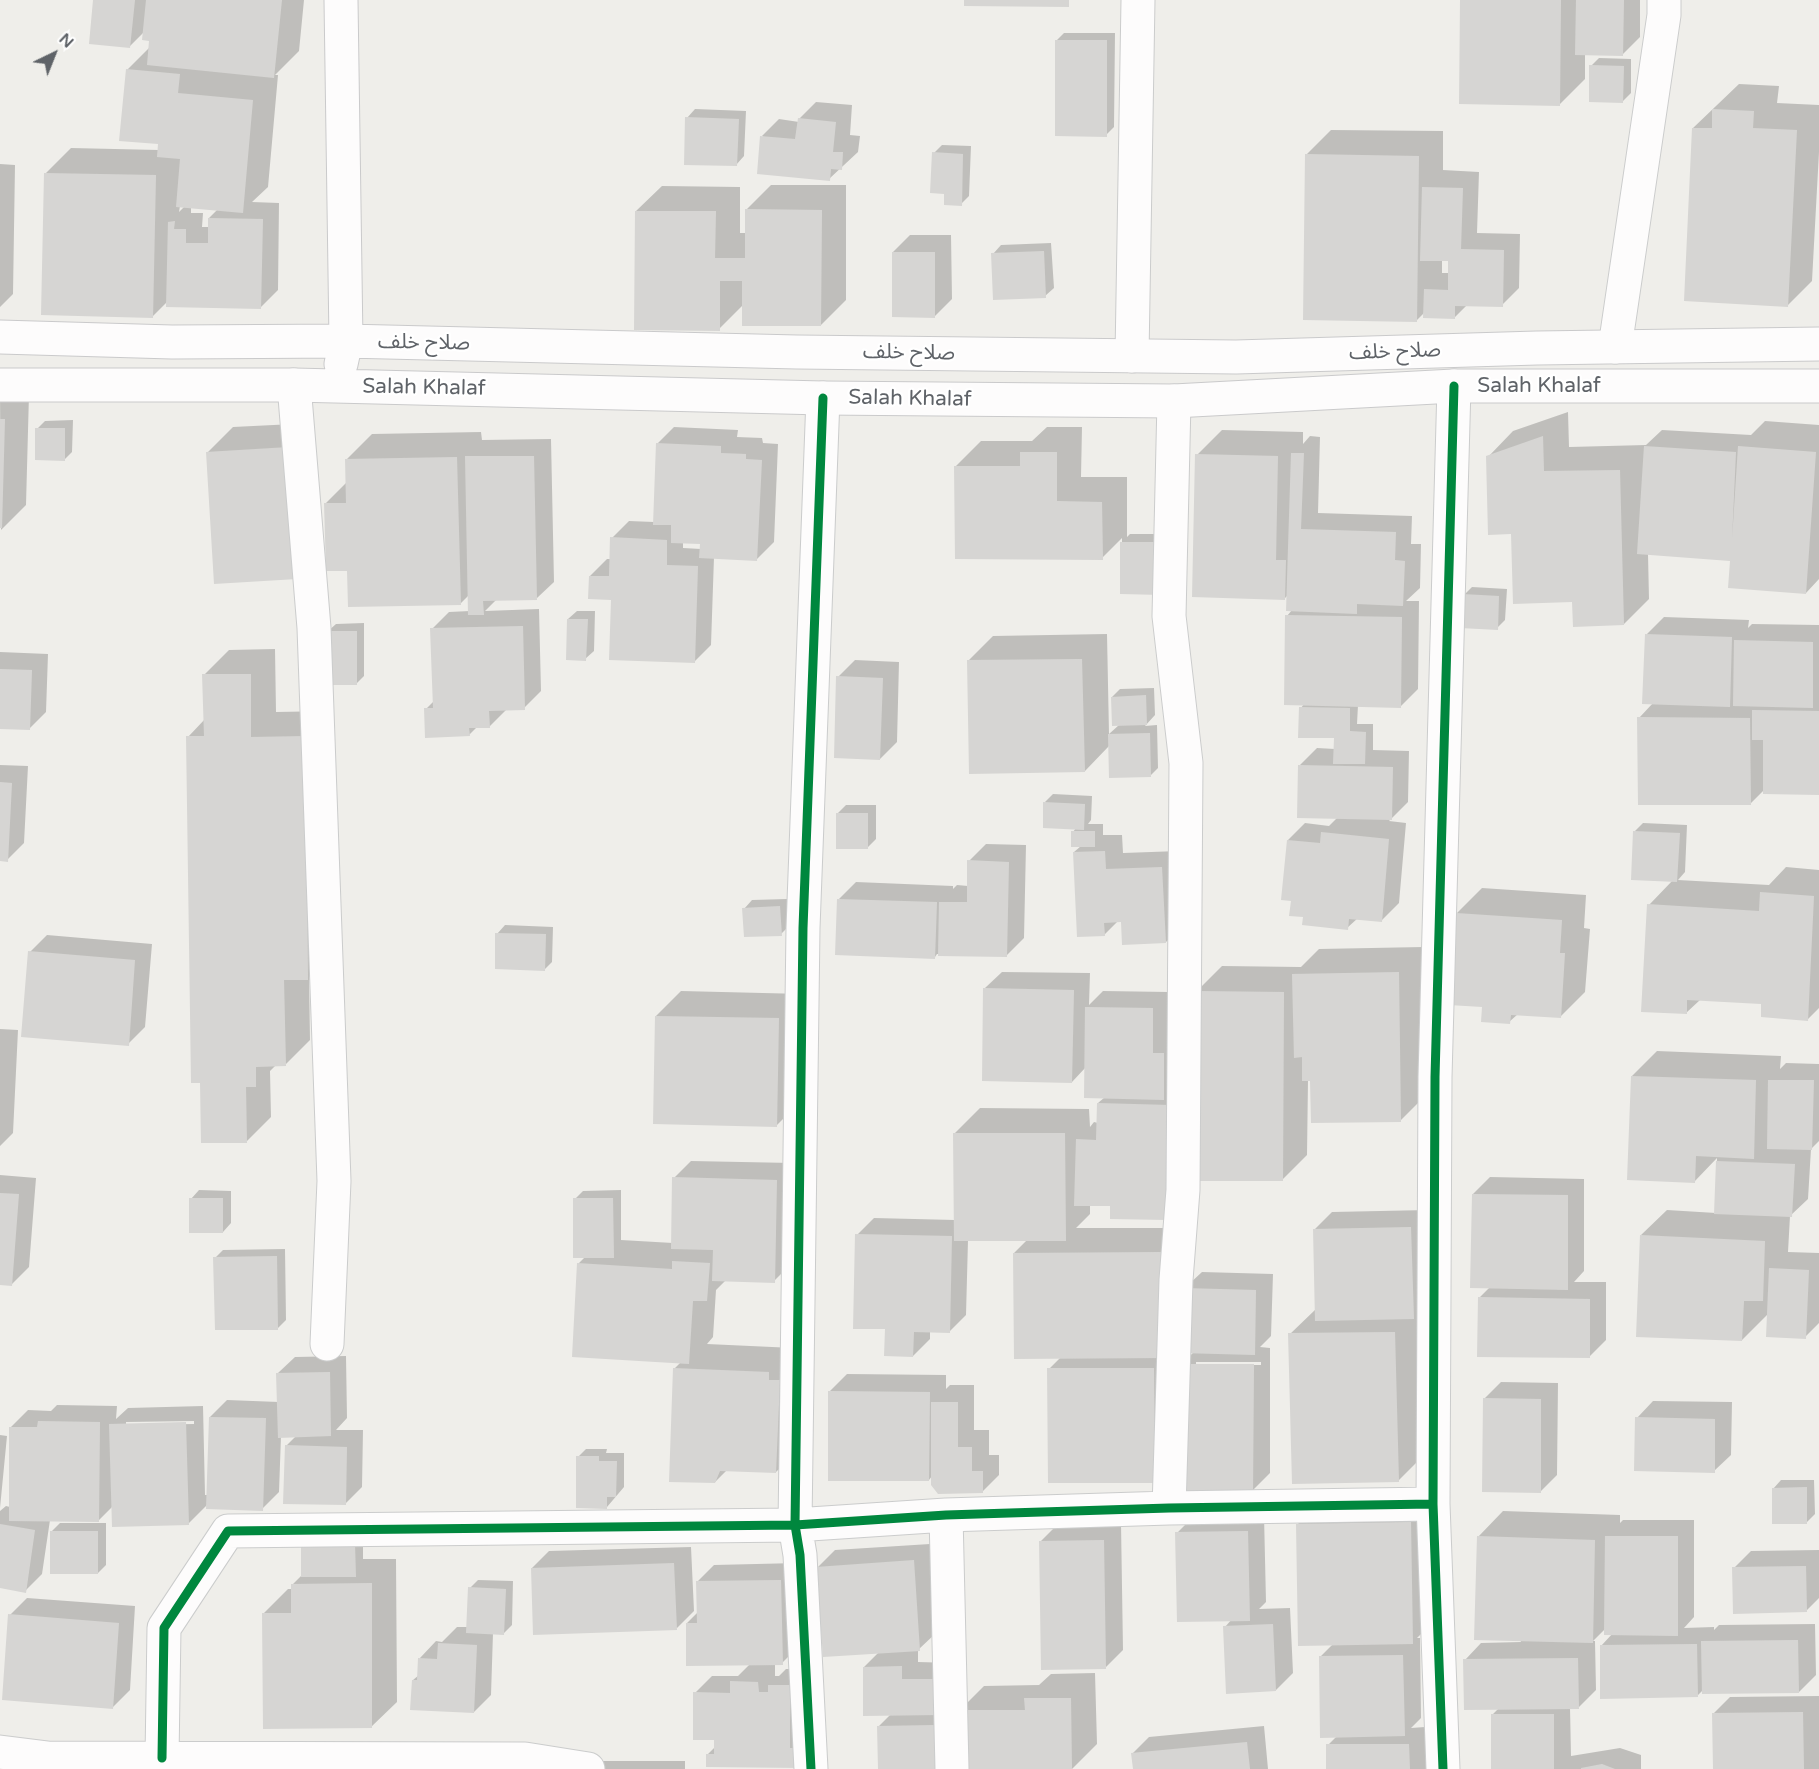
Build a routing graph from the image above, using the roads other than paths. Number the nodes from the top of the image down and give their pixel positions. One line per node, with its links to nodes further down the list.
1 (341, 0): 5 (street)
2 (1138, 0): 8 (street)
3 (1664, 0): 7 (street)
4 (0, 337): 5 (street, صلاح خلف)
5 (346, 341): 8 (street, صلاح خلف); 11 (street)
6 (1819, 344): 7 (street, صلاح خلف)
7 (1615, 346): 8 (street, صلاح خلف)
8 (1132, 356)
9 (0, 385): 10 (street, Salah Khalaf)
10 (294, 385): 11 (street, Salah Khalaf); 16 (street)
11 (337, 386): 14 (street, Salah Khalaf)
12 (1454, 386): 13 (street, Salah Khalaf); 15 (street, Salah Khalaf); 17 (street)
13 (1819, 386)
14 (823, 398): 15 (street, Salah Khalaf); 20 (street)
15 (1174, 401): 18 (street)
16 (327, 1344)
17 (1433, 1504): 18 (street); 26 (street)
18 (1169, 1508): 19 (street)
19 (946, 1515): 20 (street); 25 (street)
20 (795, 1525): 22 (street); 24 (street)
21 (0, 1752): 22 (street)
22 (162, 1758): 23 (street)
23 (588, 1769)
24 (812, 1769)
25 (952, 1769)
26 (1443, 1769)

